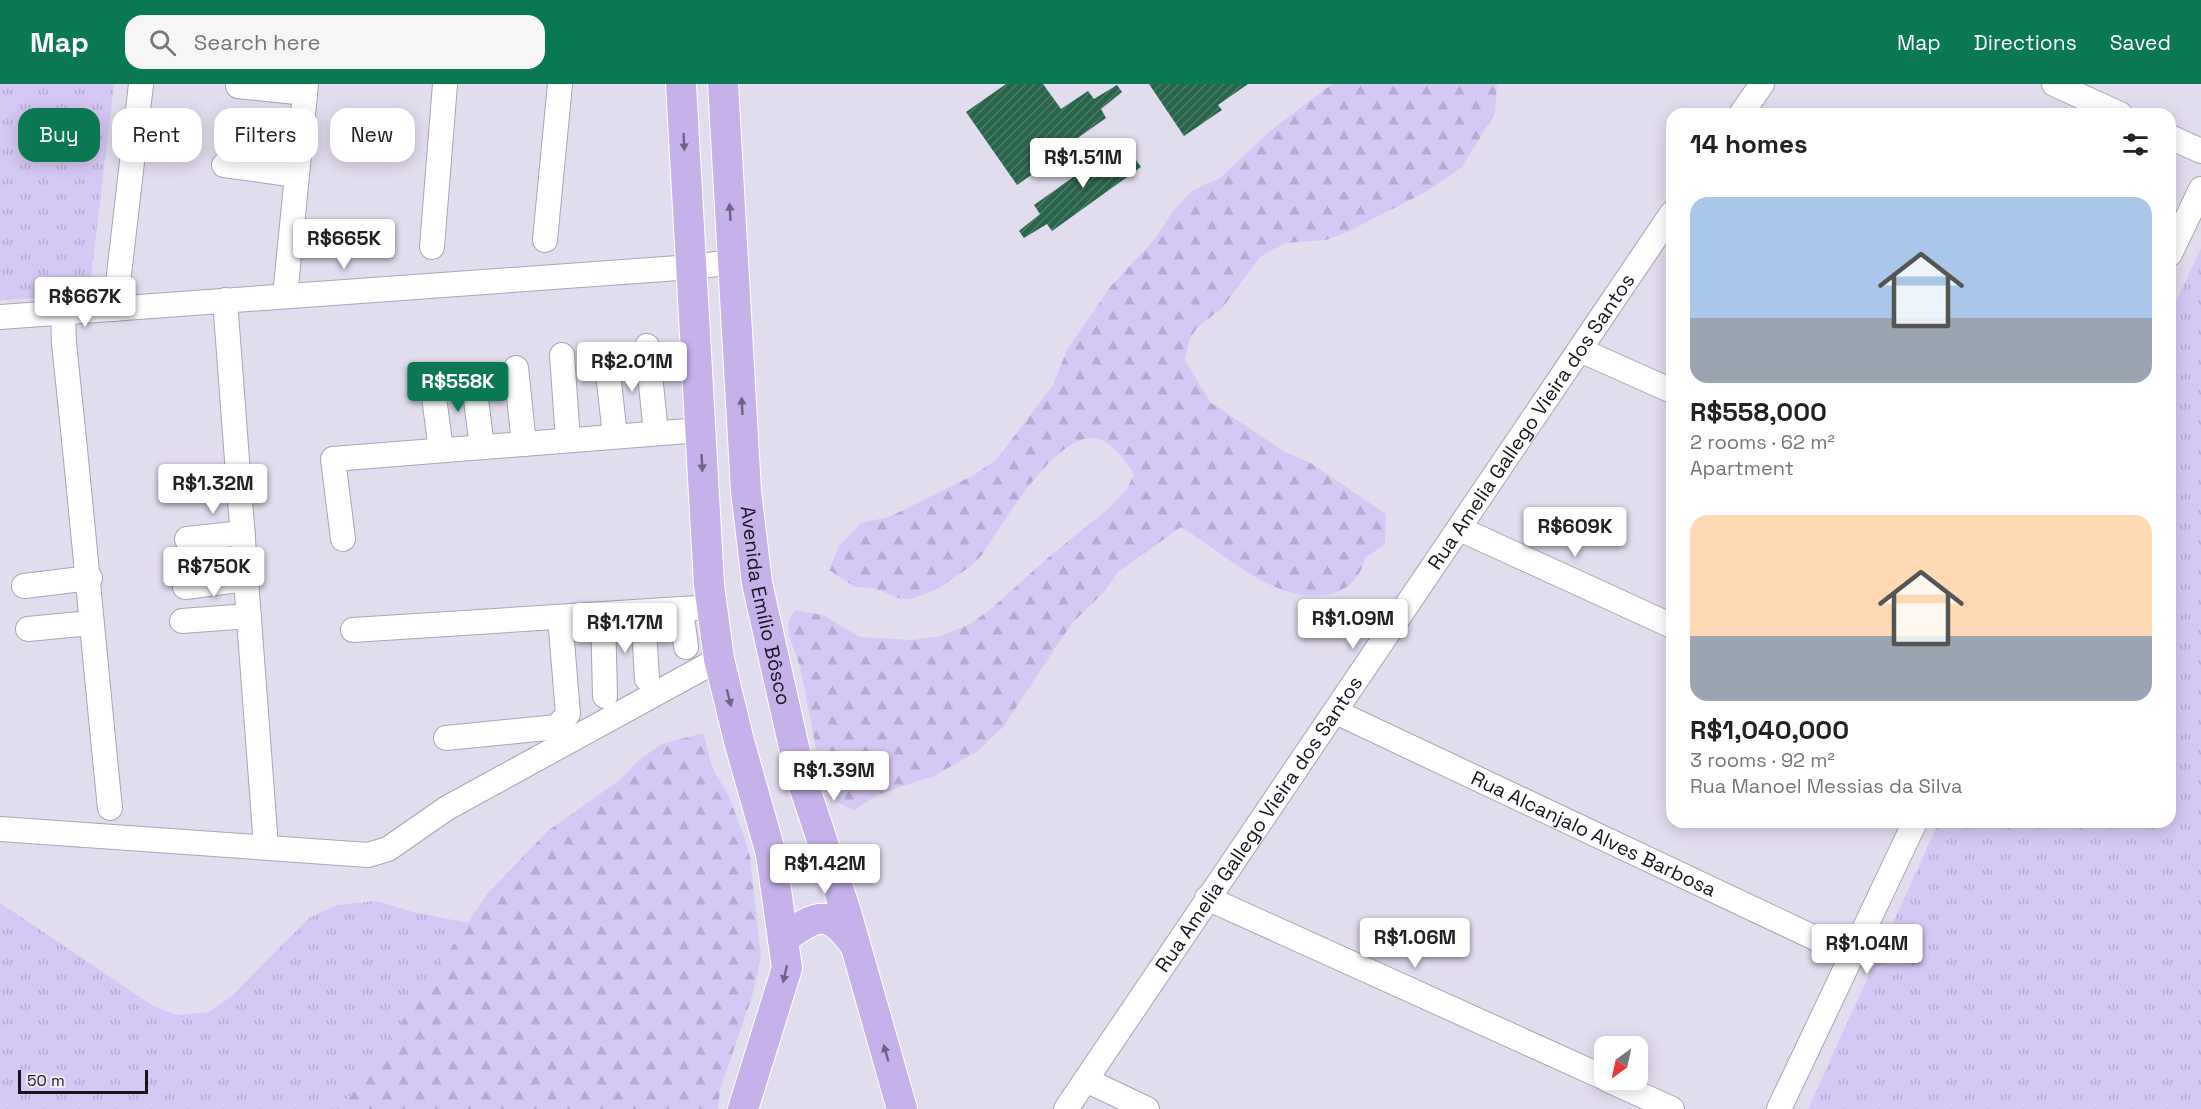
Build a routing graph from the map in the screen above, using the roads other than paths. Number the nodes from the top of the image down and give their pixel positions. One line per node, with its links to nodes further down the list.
1 (141, 84): 27 (street)
2 (445, 84): 22 (street)
3 (560, 84): 20 (street)
4 (681, 84): 24 (main road, one-way to 24)
5 (723, 84): 23 (main road, Avenida Emílio Bôsco, one-way to 5)
6 (1762, 84): 11 (street)
7 (2054, 84): 12 (street)
8 (238, 86): 9 (street)
9 (305, 89): 10 (street)
10 (303, 108)
11 (1745, 108)
12 (2107, 108)
13 (2176, 140): 14 (street)
14 (2201, 151)
15 (297, 162): 17 (street)
16 (224, 165): 17 (street)
17 (296, 175): 25 (street)
18 (2201, 189): 21 (street)
19 (1666, 222): 31 (street, Rua Amelia Gallego Vieira dos Santos)
20 (545, 240)
21 (2176, 241)
22 (432, 248)
23 (733, 262): 24 (street); 49 (main road, Avenida Emílio Bôsco, one-way to 23)
24 (692, 267): 25 (street); 38 (main road)
25 (285, 296): 26 (street)
26 (225, 300): 27 (street); 46 (street)
27 (115, 309): 28 (street)
28 (63, 313): 29 (street); 50 (street)
29 (0, 318)
30 (647, 346): 39 (street)
31 (1580, 350): 37 (street); 45 (street, Rua Amelia Gallego Vieira dos Santos)
32 (562, 355): 41 (street)
33 (606, 355): 40 (street)
34 (516, 368): 42 (street)
35 (473, 376): 43 (street)
36 (432, 382): 44 (street)
37 (1666, 388)
38 (700, 430): 39 (street); 54 (main road, one-way to 54)
39 (656, 433): 40 (street)
40 (615, 436): 41 (street)
41 (568, 440): 42 (street)
42 (524, 444): 43 (street)
43 (482, 447): 44 (street)
44 (441, 450): 48 (street)
45 (1460, 529): 62 (street); 69 (street, Rua Amelia Gallego Vieira dos Santos)
46 (243, 533): 47 (street); 51 (street)
47 (187, 539)
48 (343, 539)
49 (753, 560): 54 (main road); 77 (main road, Avenida Emílio Bôsco)
50 (90, 578): 52 (street); 61 (street)
51 (246, 579): 53 (street); 58 (street)
52 (24, 586)
53 (185, 587)
54 (711, 596): 55 (street); 66 (main road)
55 (681, 609): 56 (street); 65 (street)
56 (643, 612): 57 (street); 67 (street)
57 (603, 614): 59 (street); 68 (street)
58 (249, 616): 60 (street); 74 (street)
59 (560, 617): 64 (street); 70 (street)
60 (182, 621)
61 (91, 623): 63 (street); 71 (street)
62 (1666, 623)
63 (28, 629)
64 (353, 630)
65 (686, 647)
66 (719, 659): 74 (street); 76 (main road, one-way to 76)
67 (647, 679)
68 (605, 696)
69 (1336, 712): 75 (street, Rua Amelia Gallego Vieira dos Santos); 78 (street, Rua Alcanjalo Alves Barbosa)
70 (446, 738)
71 (110, 808)
72 (1912, 828): 78 (street)
73 (0, 829): 74 (street)
74 (266, 846)
75 (1207, 898): 79 (street); 80 (street, Rua Amelia Gallego Vieira dos Santos)
76 (783, 939): 77 (main road); 82 (main road, one-way to 82)
77 (855, 945): 83 (main road, Avenida Emílio Bôsco, one-way to 77)
78 (1853, 956): 87 (street)
79 (1594, 1073)
80 (1086, 1080): 84 (street, Rua Amelia Gallego Vieira dos Santos); 85 (street)
81 (1631, 1090): 86 (street)
82 (744, 1109)
83 (902, 1109)
84 (1066, 1109)
85 (1148, 1109)
86 (1672, 1109)
87 (1779, 1109)

